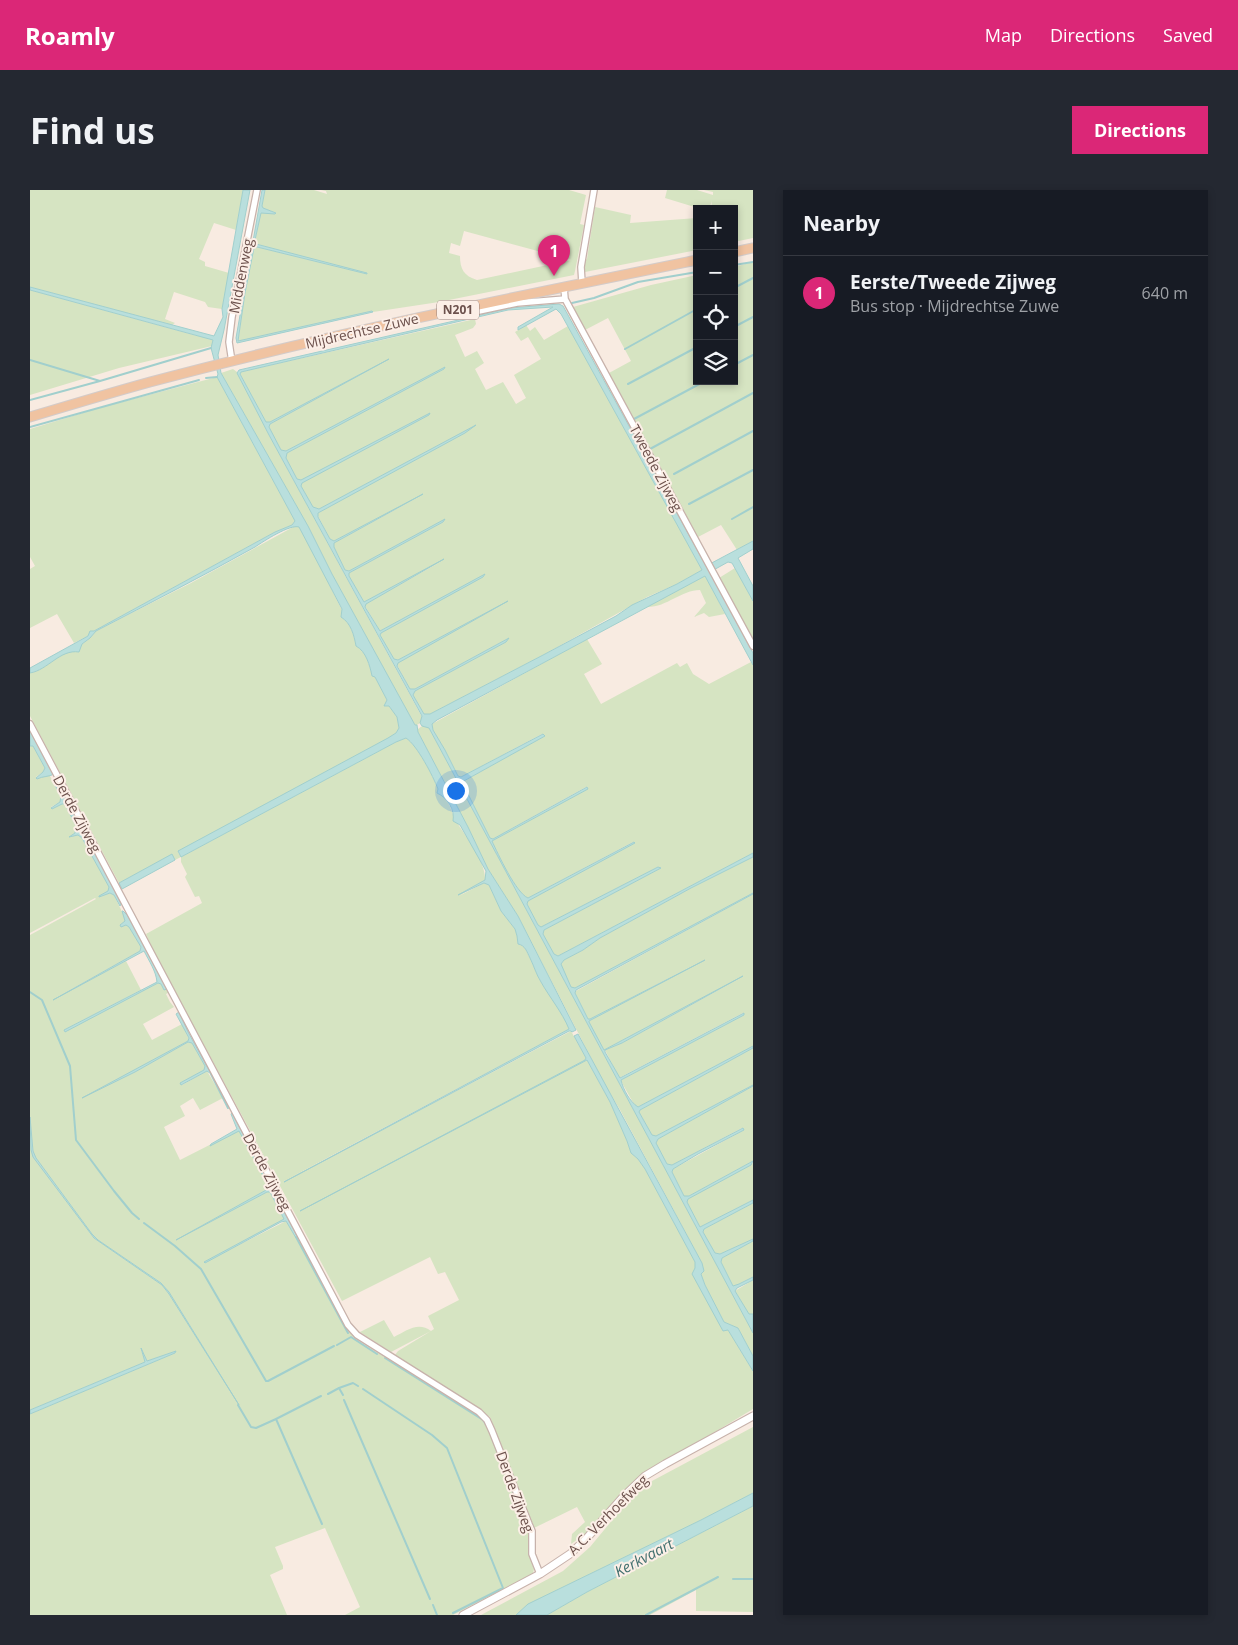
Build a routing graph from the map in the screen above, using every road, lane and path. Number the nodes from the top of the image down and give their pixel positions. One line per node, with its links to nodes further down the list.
1 (256, 190): 10 (street, Middenweg)
2 (594, 190): 6 (street)
3 (753, 248): 4 (main road)
4 (738, 251)
5 (693, 261): 6 (main road, Mijdrechtse Zuwe / N201)
6 (582, 283): 7 (main road, Mijdrechtse Zuwe / N201)
7 (564, 288): 8 (street, Tweede Zijweg); 10 (main road, Mijdrechtse Zuwe / N201)
8 (565, 299): 9 (street); 12 (street, Tweede Zijweg)
9 (479, 311)
10 (232, 362): 11 (main road, Mijdrechtse Zuwe / N201)
11 (30, 417)
12 (753, 646)
13 (30, 724): 15 (street, Derde Zijweg)
14 (753, 1416): 15 (street, A.C. Verhoefweg)
15 (540, 1574): 16 (street, A.C. Verhoefweg)
16 (463, 1615)

